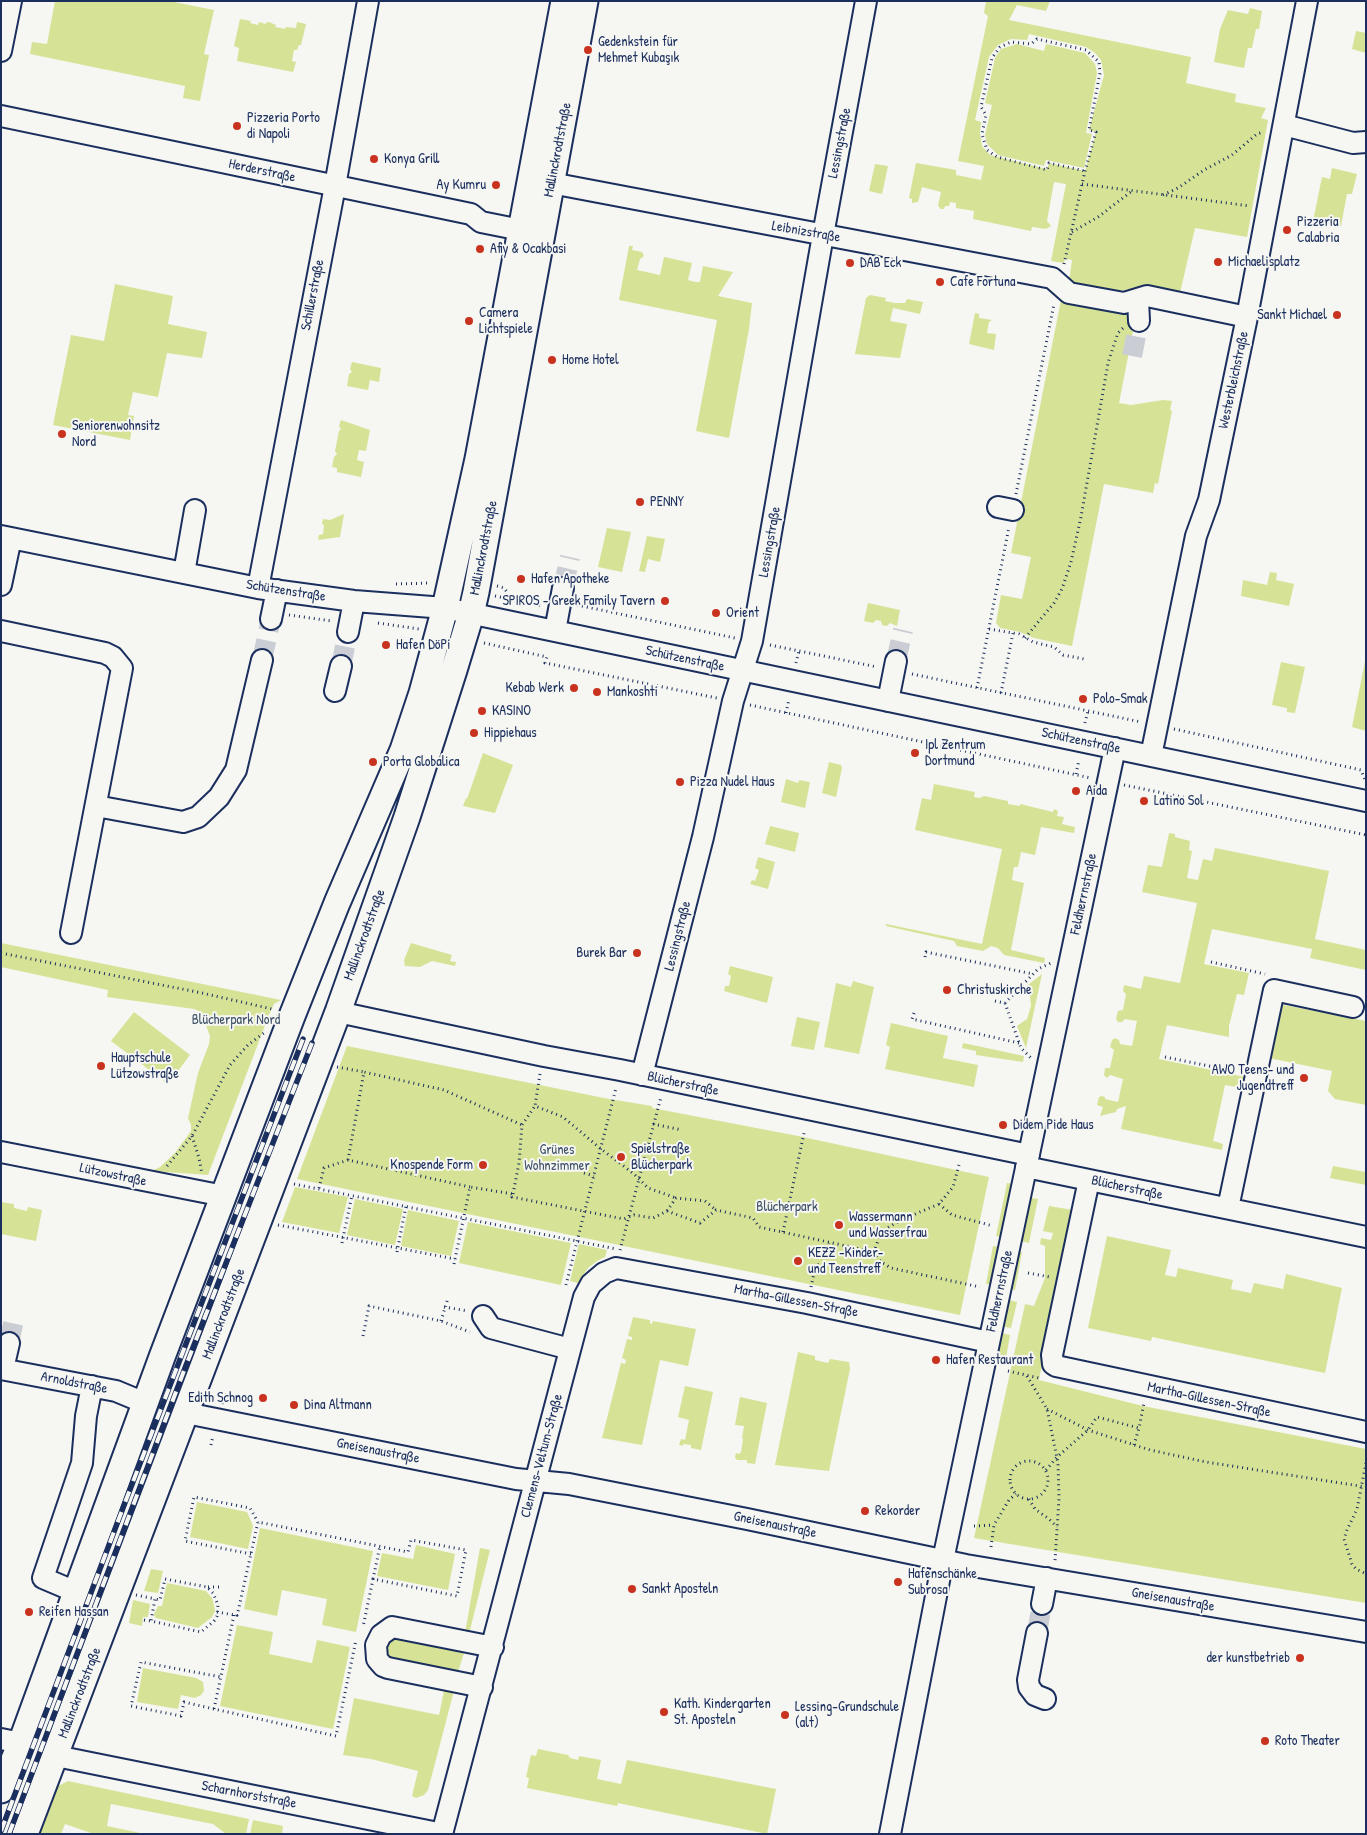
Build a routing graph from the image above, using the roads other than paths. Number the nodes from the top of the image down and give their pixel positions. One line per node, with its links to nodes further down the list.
1 (11, 1): 7 (street)
2 (368, 1): 12 (street, Schillerstraße)
3 (564, 1): 13 (main road, Mallinckrodtstraße)
4 (586, 1): 11 (main road, Mallinckrodtstraße)
5 (866, 1): 14 (street, Lessingstraße)
6 (1307, 1): 9 (street, Westerbleichstraße)
7 (1, 51)
8 (1, 116): 12 (street, Herderstraße)
9 (1275, 128): 10 (street); 16 (street, Westerbleichstraße)
10 (1366, 142)
11 (551, 183): 14 (street, Leibnizstraße); 26 (main road, Mallinckrodtstraße)
12 (335, 186): 13 (street, Herderstraße); 22 (street, Schillerstraße)
13 (521, 230): 25 (main road, Mallinckrodtstraße)
14 (823, 235): 15 (street, Leibnizstraße); 34 (street, Lessingstraße)
15 (1136, 300): 16 (street, Leibnizstraße); 17 (street)
16 (1247, 317): 38 (street, Westerbleichstraße)
17 (1139, 322)
18 (195, 510): 20 (street)
19 (6, 537): 20 (street, Schützenstraße); 21 (street)
20 (184, 573): 22 (street, Schützenstraße)
21 (1, 585)
22 (268, 589): 24 (street, Schützenstraße); 27 (street, Schillerstraße)
23 (560, 597): 29 (street)
24 (354, 601): 25 (street, Schützenstraße); 30 (street)
25 (445, 608): 26 (street, Schützenstraße); 48 (main road, Mallinckrodtstraße)
26 (471, 614): 29 (street, Schützenstraße); 43 (main road, Mallinckrodtstraße)
27 (271, 619)
28 (1, 631): 40 (street)
29 (555, 631): 34 (street, Schützenstraße)
30 (348, 632)
31 (262, 660): 40 (street)
32 (341, 666): 35 (street)
33 (895, 666): 36 (street)
34 (743, 671): 36 (street, Schützenstraße); 44 (street, Lessingstraße)
35 (335, 691)
36 (888, 701): 37 (street, Schützenstraße)
37 (1115, 748): 38 (street, Schützenstraße); 46 (street, Feldherrnstraße)
38 (1151, 756): 39 (street, Schützenstraße)
39 (1366, 801)
40 (96, 806): 41 (street)
41 (71, 934)
42 (1353, 1007): 49 (street)
43 (338, 1012): 44 (street, Blücherstraße); 59 (main road, Mallinckrodtstraße)
44 (642, 1075): 46 (street, Blücherstraße)
45 (1, 1152): 48 (street, Lützowstraße)
46 (1027, 1161): 47 (street, Blücherstraße); 53 (street, Feldherrnstraße)
47 (1089, 1180): 49 (street, Blücherstraße); 60 (street, Martha-Gillessen-Straße)
48 (224, 1196): 58 (main road, Mallinckrodtstraße)
49 (1228, 1208): 50 (street, Blücherstraße)
50 (1366, 1237)
51 (613, 1263): 53 (street, Martha-Gillessen-Straße); 55 (street, Clemens-Veltum-Straße)
52 (480, 1325): 55 (street)
53 (989, 1342): 62 (street, Feldherrnstraße)
54 (9, 1343): 56 (street)
55 (570, 1349): 61 (street, Clemens-Veltum-Straße)
56 (2, 1369): 57 (street, Arnoldstraße)
57 (92, 1386): 58 (street, Arnoldstraße); 64 (street)
58 (145, 1403): 64 (main road, Mallinckrodtstraße)
59 (186, 1413): 61 (street, Gneisenaustraße); 72 (main road, Mallinckrodtstraße)
60 (1366, 1432)
61 (536, 1480): 62 (street, Gneisenaustraße); 68 (street, Clemens-Veltum-Straße)
62 (942, 1560): 63 (street, Gneisenaustraße); 76 (street, Feldherrnstraße)
63 (1049, 1578): 65 (street); 66 (street, Gneisenaustraße)
64 (76, 1592): 71 (main road, Mallinckrodtstraße)
65 (1042, 1604)
66 (1366, 1632)
67 (1037, 1633): 70 (street)
68 (493, 1646): 69 (street, Clemens-Veltum-Straße); 69 (street)
69 (482, 1687): 75 (street, Clemens-Veltum-Straße)
70 (1045, 1699)
71 (11, 1741): 73 (main road, Mallinckrodtstraße)
72 (56, 1756): 74 (main road, Mallinckrodtstraße); 75 (street, Scharnhorststraße)
73 (1, 1790)
74 (25, 1834)
75 (443, 1834)
76 (890, 1834)

